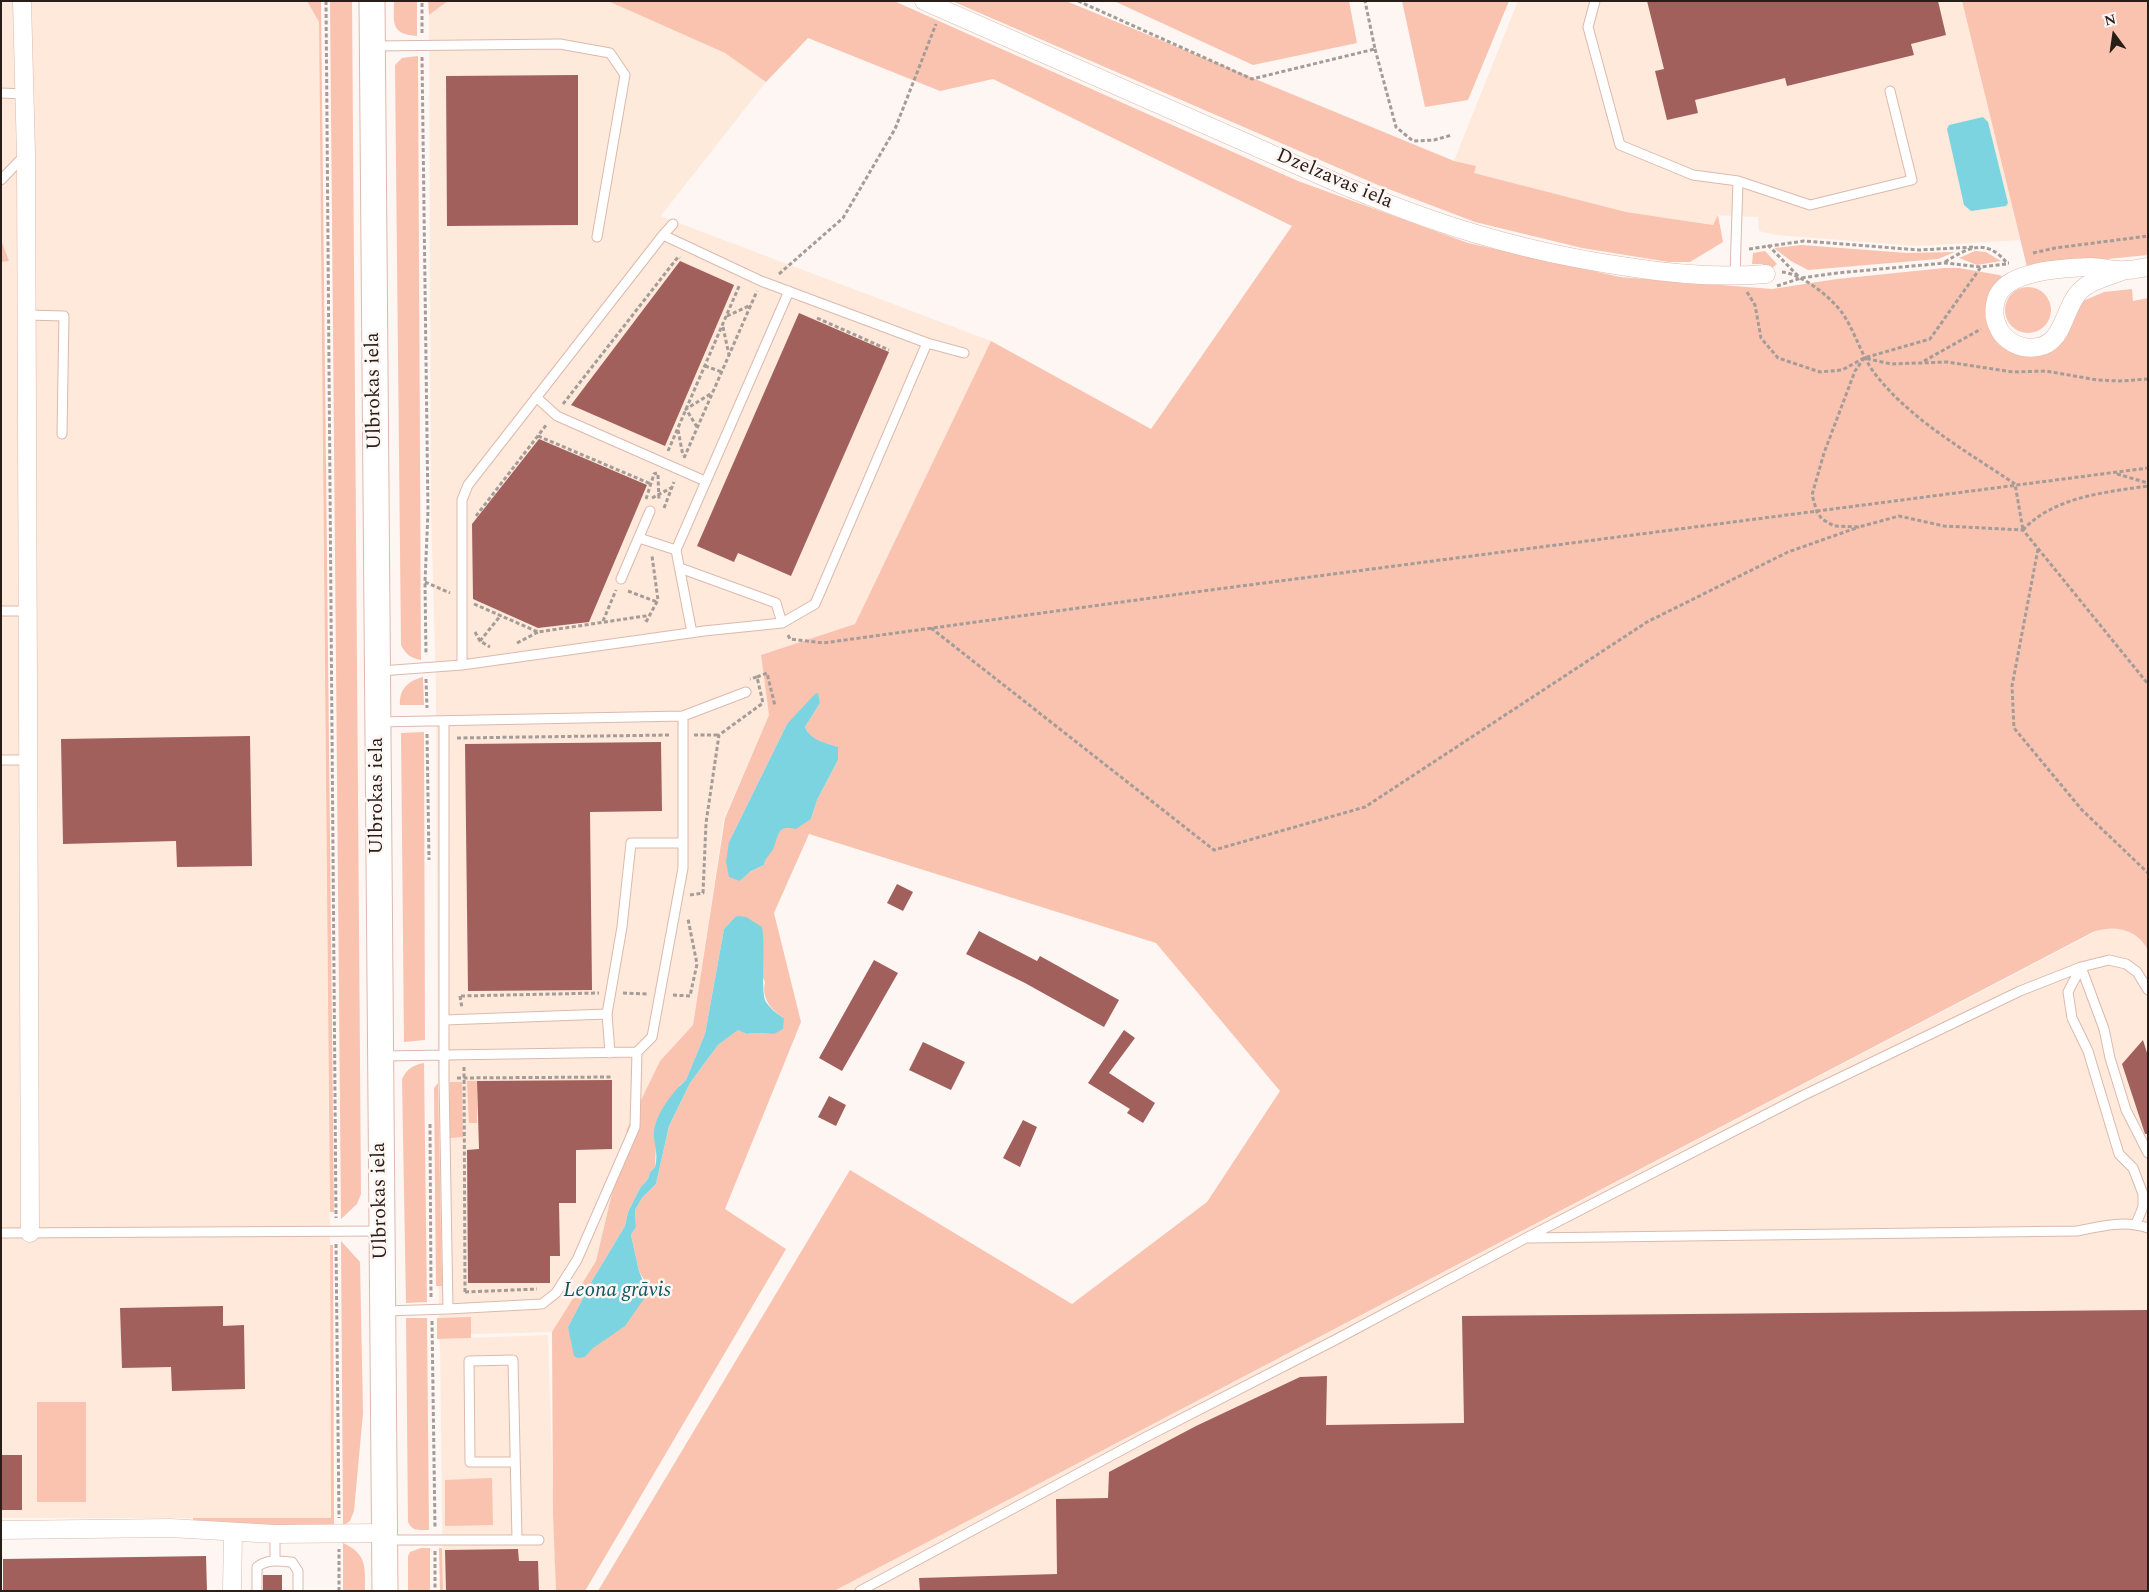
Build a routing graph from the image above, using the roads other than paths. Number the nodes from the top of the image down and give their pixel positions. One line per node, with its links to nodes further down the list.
1 (22, 1): 8 (street)
2 (372, 1): 5 (main road, Ulbrokas iela)
3 (924, 1): 18 (street, Dzelzavas iela)
4 (1594, 1): 11 (lane)
5 (372, 46): 14 (lane); 36 (main road, Ulbrokas iela)
6 (1890, 91): 11 (lane)
7 (1, 93): 8 (lane)
8 (24, 94): 9 (street)
9 (26, 154): 10 (lane); 20 (street)
10 (1, 180)
11 (1738, 181): 18 (lane)
12 (673, 224): 13 (lane)
13 (663, 235): 19 (lane); 23 (lane)
14 (597, 237)
15 (2148, 267): 16 (street)
16 (2125, 270): 16 (street)
17 (1766, 274): 18 (street, Dzelzavas iela)
18 (1735, 275)
19 (788, 291): 21 (lane); 25 (lane)
20 (26, 315): 24 (lane); 32 (street)
21 (927, 343): 22 (lane); 33 (lane)
22 (964, 353)
23 (536, 397): 25 (lane); 35 (lane)
24 (62, 434)
25 (705, 480): 28 (lane)
26 (650, 511): 27 (lane)
27 (639, 538): 28 (lane); 30 (lane)
28 (676, 550): 29 (lane)
29 (680, 568): 33 (lane); 34 (lane)
30 (620, 583)
31 (1, 611): 32 (lane)
32 (27, 611): 42 (street)
33 (782, 623): 34 (lane)
34 (692, 633): 35 (lane)
35 (462, 665): 36 (lane)
36 (377, 671): 40 (main road, Ulbrokas iela)
37 (746, 692): 38 (lane)
38 (683, 716): 39 (lane); 43 (lane)
39 (444, 720): 40 (lane); 47 (lane)
40 (378, 722): 51 (main road, Ulbrokas iela)
41 (1, 760): 42 (lane)
42 (27, 760): 57 (street)
43 (683, 842): 46 (lane); 48 (lane)
44 (2081, 967): 45 (lane); 52 (lane); 53 (lane); 58 (lane)
45 (2148, 990)
46 (607, 1014): 47 (lane); 49 (lane)
47 (444, 1020): 50 (lane)
48 (637, 1052): 49 (lane); 59 (lane)
49 (610, 1054): 50 (lane)
50 (444, 1055): 51 (lane); 59 (lane)
51 (380, 1056): 55 (main road, Ulbrokas iela)
52 (2148, 1153)
53 (2136, 1224): 54 (lane); 58 (lane)
54 (2148, 1228)
55 (381, 1231): 57 (lane); 60 (main road, Ulbrokas iela)
56 (1, 1233): 57 (lane)
57 (30, 1233)
58 (1526, 1238): 73 (lane)
59 (448, 1310): 60 (lane)
60 (382, 1312): 65 (main road, Ulbrokas iela)
61 (515, 1462): 61 (lane); 66 (lane)
62 (1, 1530): 63 (street)
63 (233, 1533): 64 (street); 69 (street)
64 (275, 1534): 65 (street); 68 (lane)
65 (385, 1536): 66 (lane); 72 (main road, Ulbrokas iela)
66 (517, 1540): 67 (lane)
67 (539, 1540)
68 (274, 1561): 70 (lane); 71 (lane)
69 (232, 1591)
70 (257, 1591)
71 (298, 1591)
72 (385, 1591)
73 (860, 1591)

